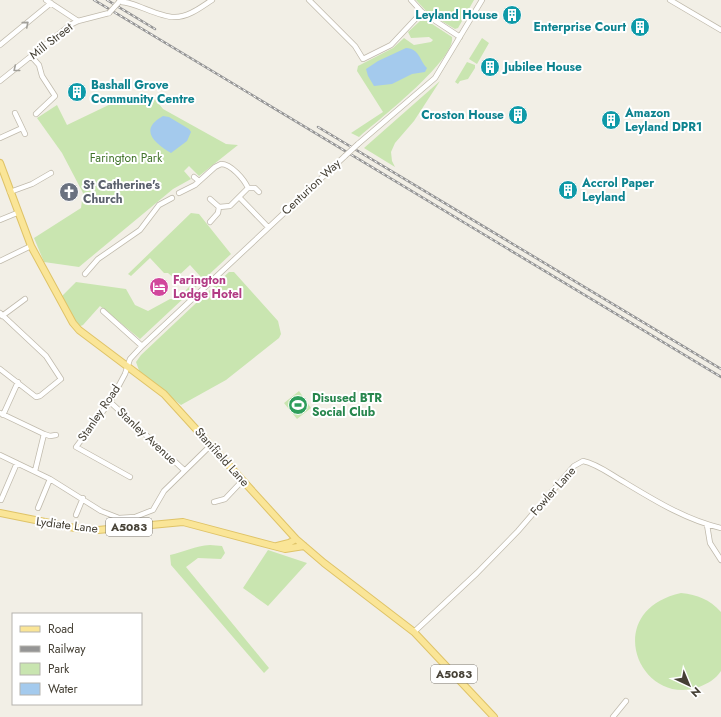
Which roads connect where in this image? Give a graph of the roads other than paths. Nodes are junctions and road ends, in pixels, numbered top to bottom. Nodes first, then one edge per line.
1 (46, 0) edge
2 (212, 0) edge
3 (309, 0) edge
4 (411, 0) edge
5 (482, 0) edge
6 (670, 0) edge
7 (51, 3) junction
8 (422, 12) junction
9 (78, 21) junction
10 (721, 30) edge
11 (460, 37) junction
12 (0, 45) edge
13 (31, 56) junction
14 (0, 81) edge
15 (15, 112) dead end
16 (36, 114) dead end
17 (22, 128) junction
18 (25, 134) dead end
19 (0, 138) edge
20 (0, 162) edge
21 (51, 173) dead end
22 (194, 177) dead end
23 (3, 178) edge
24 (199, 181) junction
25 (248, 188) junction
26 (10, 192) junction
27 (259, 192) dead end
28 (179, 194) dead end
29 (172, 198) dead end
30 (240, 198) junction
31 (210, 199) dead end
32 (219, 207) junction
33 (17, 213) junction
34 (0, 220) edge
35 (139, 222) dead end
36 (210, 222) dead end
37 (144, 226) junction
38 (268, 227) junction
39 (31, 246) junction
40 (0, 261) edge
41 (85, 274) dead end
42 (25, 299) dead end
43 (103, 311) dead end
44 (1, 315) edge
45 (142, 346) junction
46 (127, 366) junction
47 (0, 369) edge
48 (18, 382) junction
49 (110, 402) junction
50 (2, 414) edge
51 (44, 434) junction
52 (56, 435) dead end
53 (211, 445) junction
54 (0, 455) edge
55 (17, 463) junction
56 (184, 470) junction
57 (35, 471) junction
58 (130, 477) dead end
59 (50, 479) junction
60 (243, 480) junction
61 (83, 498) junction
62 (1, 500) dead end
63 (214, 502) dead end
64 (38, 508) dead end
65 (0, 513) edge
66 (76, 515) dead end
67 (707, 525) junction
68 (721, 528) edge
69 (296, 539) junction
70 (276, 546) junction
71 (304, 546) junction
72 (721, 560) edge
73 (414, 632) junction
74 (626, 701) dead end
75 (494, 717) edge
76 (613, 717) edge

1 - 7 street
2 - 9 street, Mill Street, bridge
3 - 8 street
4 - 8 street
5 - 11 street, Centurion Way
6 - 10 street
7 - 9 street
12 -> 7 street
8 - 11 street
9 - 13 street, Mill Street
11 - 38 street, Centurion Way, bridge
13 -> 14 street, Mill Street
13 - 16 street
15 - 17 street
17 - 18 street
17 - 19 street
20 - 23 main road, Stanifield Lane
21 - 26 street
22 - 24 street
23 - 26 main road, Stanifield Lane
24 - 25 street
24 - 28 street
25 - 27 street
25 - 30 street
26 - 33 main road, Stanifield Lane
29 - 37 street
30 - 32 street
30 - 38 street
31 - 32 street
32 - 36 street
33 - 34 street
33 - 39 main road, Stanifield Lane
35 - 37 street
37 - 41 street
38 - 45 street, Centurion Way
39 - 40 street
39 - 46 main road, Stanifield Lane
42 - 44 street
43 - 45 street
44 - 48 street
45 - 46 street, Centurion Way
46 - 49 street, Stanley Road
46 - 53 main road, Stanifield Lane
47 - 48 street
48 - 50 street
49 - 56 street, Stanley Avenue
49 - 58 street, Stanley Road
50 - 51 street
51 - 52 street
51 - 57 street
53 - 56 street
53 - 60 main road, Stanifield Lane
54 - 55 street
55 - 57 street
55 - 62 street
56 - 61 street
57 - 59 street
59 - 61 street
59 - 64 street
60 - 63 street
60 - 69 main road, Stanifield Lane
61 - 66 street
65 - 70 main road, Lydiate Lane / A5083
67 - 68 street, Fowler Lane
67 - 72 street
67 - 73 street, Fowler Lane
69 - 70 main road
69 - 71 main road, Stanifield Lane / A5083
70 - 71 main road, Lydiate Lane / A5083
71 - 73 main road, Stanifield Lane / A5083
73 - 75 main road, Stanifield Lane / A5083
74 - 76 street

